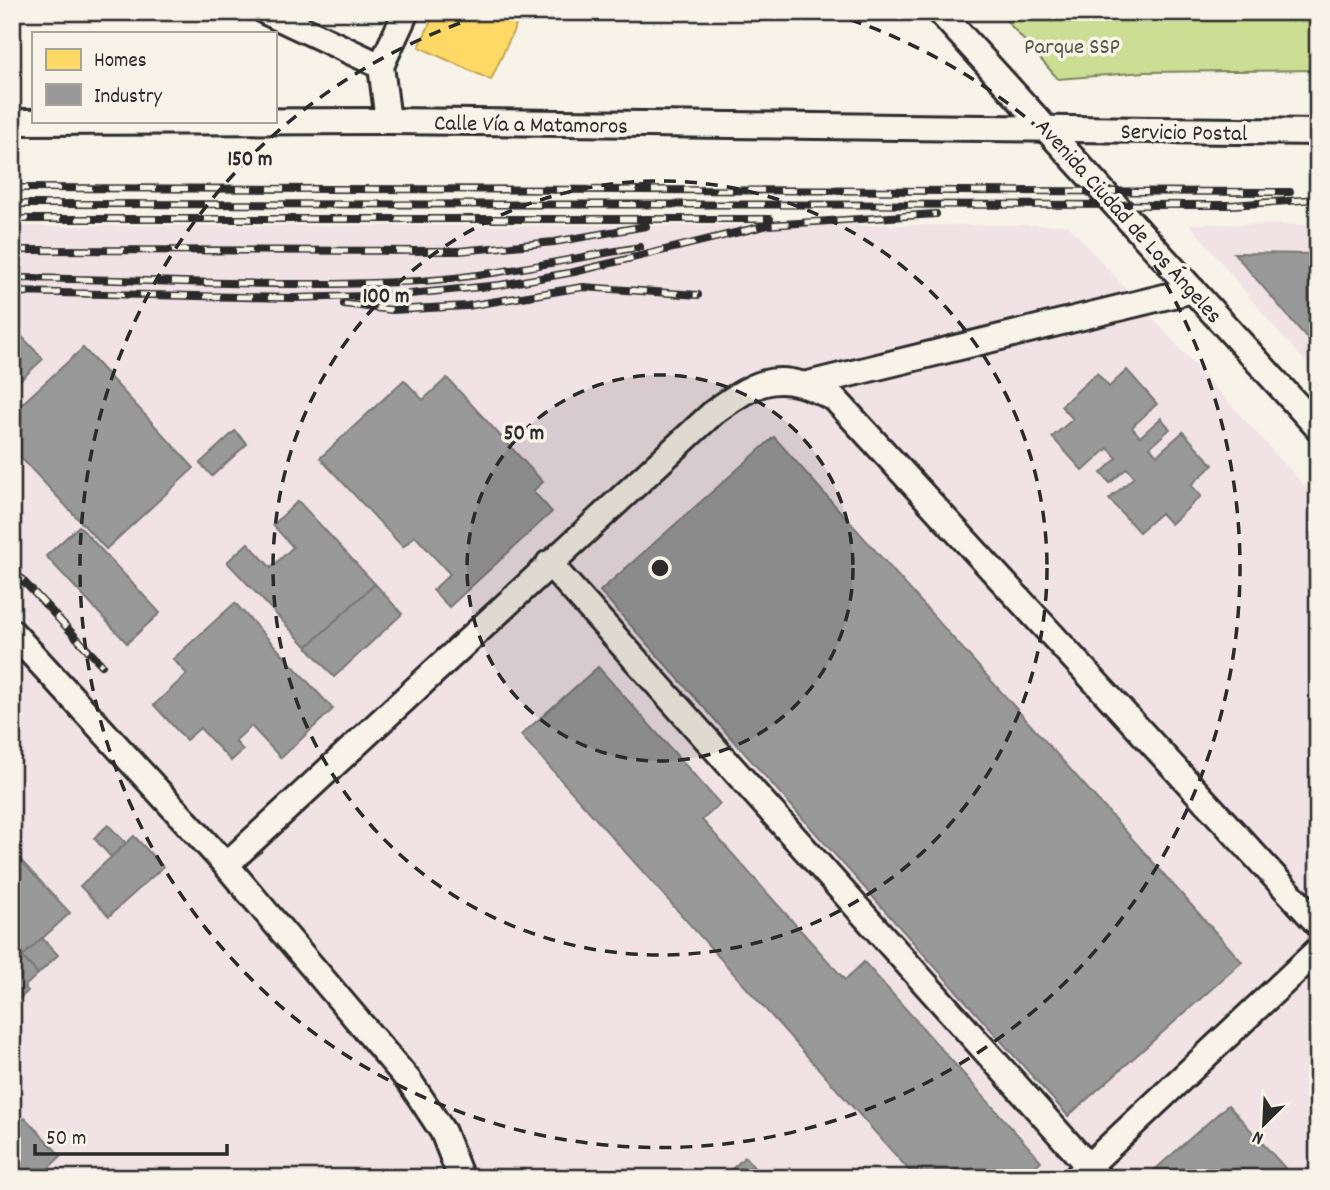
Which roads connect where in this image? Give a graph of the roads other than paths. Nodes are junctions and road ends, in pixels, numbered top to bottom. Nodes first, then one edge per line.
1 (265, 12) edge
2 (406, 12) edge
3 (940, 12) edge
4 (381, 66) junction
5 (276, 121) edge
6 (388, 121) junction
7 (12, 122) edge
8 (32, 122) edge
9 (1049, 130) junction
10 (1318, 132) edge
11 (1193, 290) junction
12 (808, 384) junction
13 (1318, 428) edge
14 (549, 563) junction
15 (12, 632) edge
16 (226, 865) junction
17 (1318, 924) edge
18 (1318, 950) edge
19 (1088, 1174) edge
20 (461, 1178) edge

1 - 4 street
2 - 4 street
3 - 9 street, Avenida Ciudad de Los Ángeles
4 - 6 street
5 - 6 street, Calle Vía a Matamoros
6 - 9 street, Calle Vía a Matamoros
7 - 8 street, Calle Vía a Matamoros
9 - 10 street, Servicio Postal
9 - 11 street, Avenida Ciudad de Los Ángeles
11 - 12 street
11 - 13 street, Avenida Ciudad de Los Ángeles
12 - 14 street
12 - 17 street
14 - 16 street
14 - 19 street
15 - 16 street
16 - 20 street
18 - 19 street

